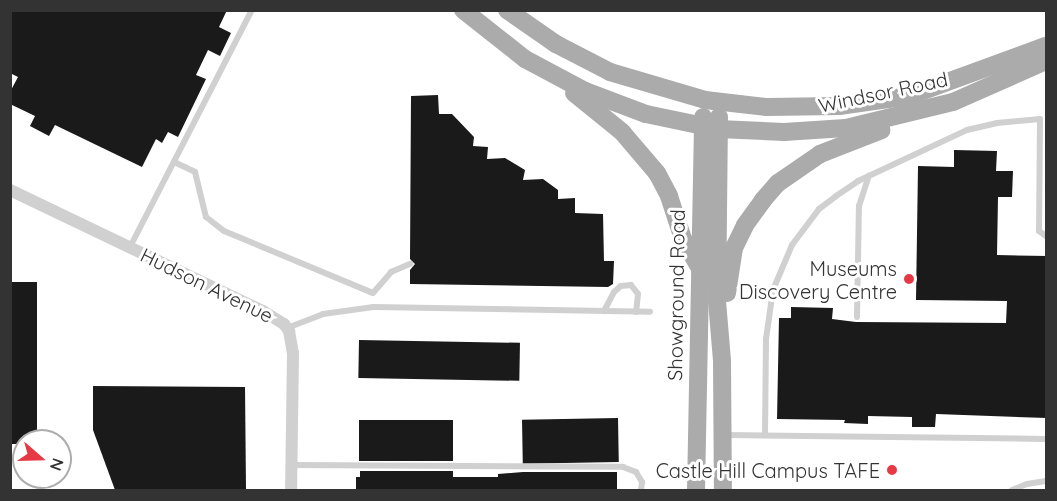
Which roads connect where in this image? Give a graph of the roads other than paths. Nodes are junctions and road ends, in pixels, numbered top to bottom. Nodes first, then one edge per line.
1 (252, 10) edge
2 (463, 10) edge
3 (507, 10) edge
4 (1047, 46) edge
5 (1047, 61) edge
6 (553, 76) junction
7 (713, 102) junction
8 (953, 102) junction
9 (1043, 118) edge
10 (710, 128) junction
11 (174, 162) junction
12 (870, 176) junction
13 (10, 190) edge
14 (1047, 236) edge
15 (130, 247) junction
16 (410, 264) dead end
17 (698, 265) junction
18 (604, 311) junction
19 (636, 312) junction
20 (650, 312) dead end
21 (857, 317) dead end
22 (286, 328) junction
23 (722, 361) junction
24 (723, 435) junction
25 (765, 435) junction
26 (1047, 439) edge
27 (291, 465) junction
28 (1047, 481) edge
29 (291, 490) edge
30 (641, 490) edge
31 (696, 490) edge
32 (723, 490) edge
33 (1012, 490) edge

1 - 11 lane
2 - 6 main road, Windsor Road
3 - 7 main road, Windsor Road
4 - 7 main road, Windsor Road
5 - 8 main road, Windsor Road
6 - 10 main road, Windsor Road
6 - 17 main road
7 - 10 main road, Showground Road
8 - 10 main road, Windsor Road
8 - 23 main road
9 - 12 lane
9 - 14 lane
10 - 17 main road, Showground Road
10 - 23 main road, Showground Road
11 - 15 lane
11 - 16 lane
12 - 21 lane
12 - 25 lane
13 - 15 street, Hudson Avenue
15 - 22 street, Hudson Avenue
17 - 31 main road, Showground Road
18 - 19 lane
18 - 19 lane
18 - 22 lane
19 - 20 lane
22 - 27 street, Hudson Avenue
23 - 24 main road, Showground Road
24 - 25 lane
24 - 32 main road, Showground Road
25 - 26 lane
27 - 29 street, Hudson Avenue
27 - 30 lane
28 - 33 lane

